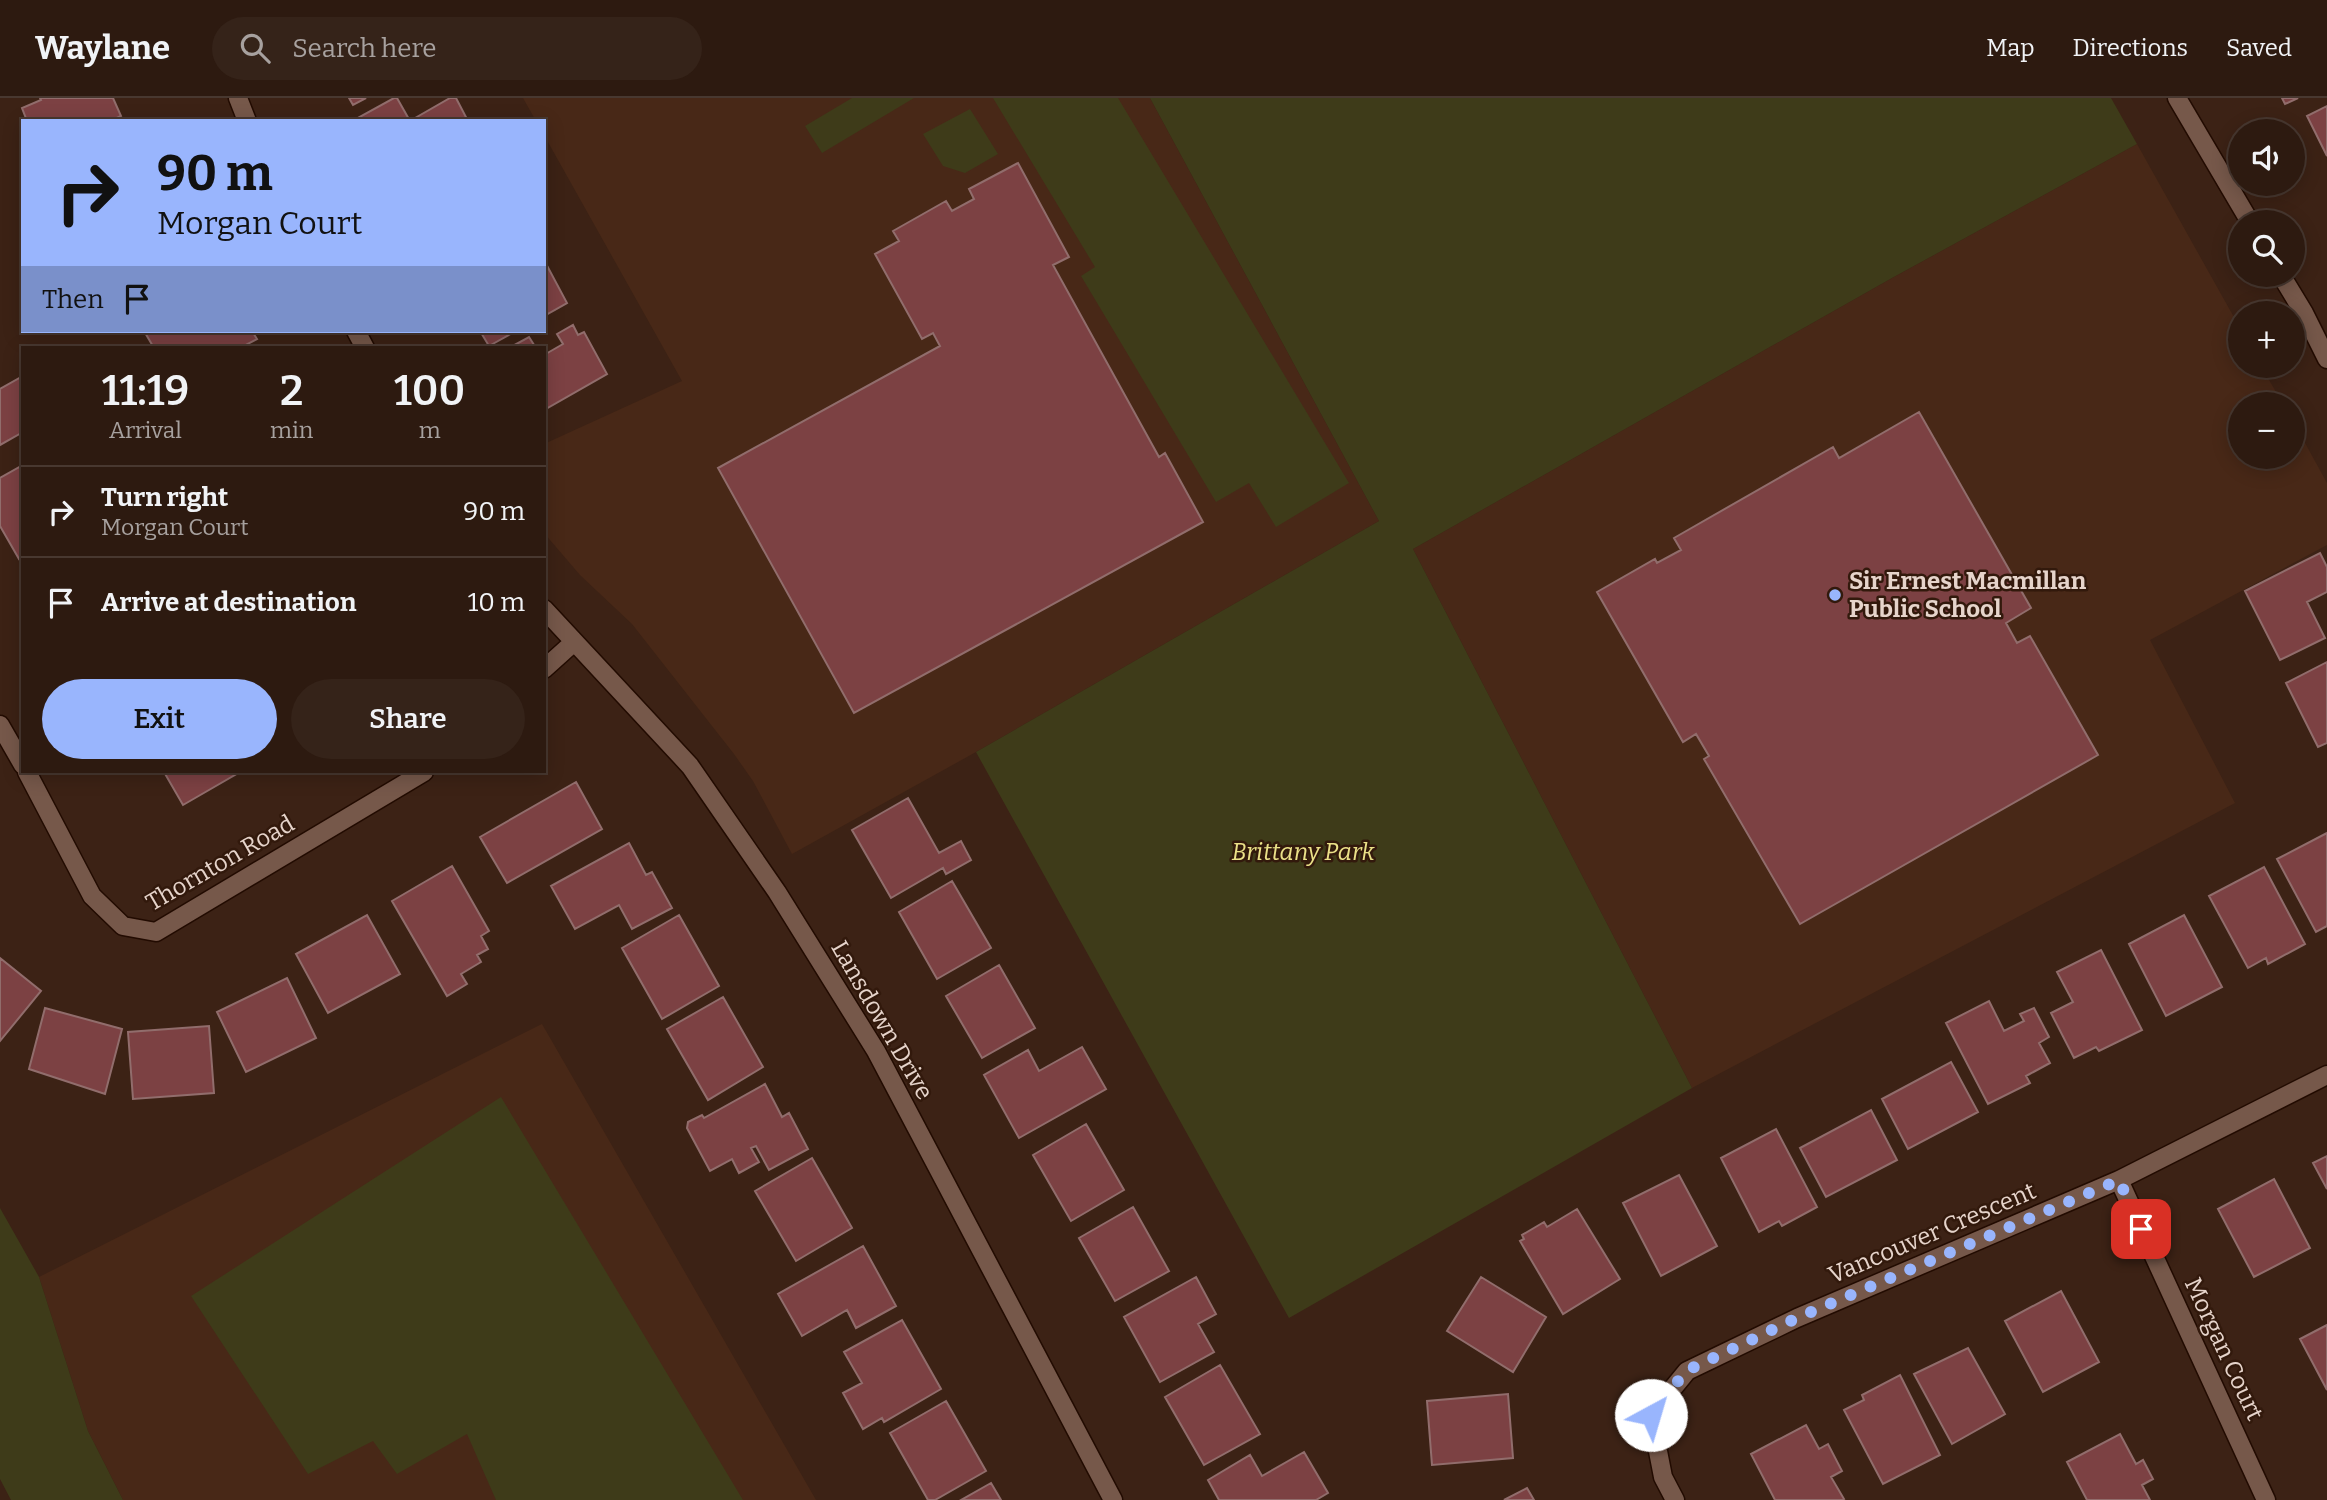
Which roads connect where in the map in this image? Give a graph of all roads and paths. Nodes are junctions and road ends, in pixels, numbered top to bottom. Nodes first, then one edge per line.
1 (238, 98) edge
2 (2177, 98) edge
3 (246, 119) edge
4 (2243, 210) edge
5 (2288, 287) edge
6 (2327, 359) edge
7 (546, 611) edge
8 (574, 642) junction
9 (546, 667) edge
10 (0, 725) edge
11 (21, 762) edge
12 (28, 773) edge
13 (422, 773) edge
14 (2327, 1075) edge
15 (2119, 1180) junction
16 (1113, 1500) edge
17 (1675, 1500) edge
18 (2266, 1500) edge

1 - 3 street
2 - 4 street
5 - 6 street
7 - 8 street, Lansdown Drive
8 - 9 street
8 - 16 street, Lansdown Drive
10 - 11 street
12 - 13 street, Thornton Road
14 - 15 street, Vancouver Crescent
15 - 17 street, Vancouver Crescent
15 - 18 street, Morgan Court

